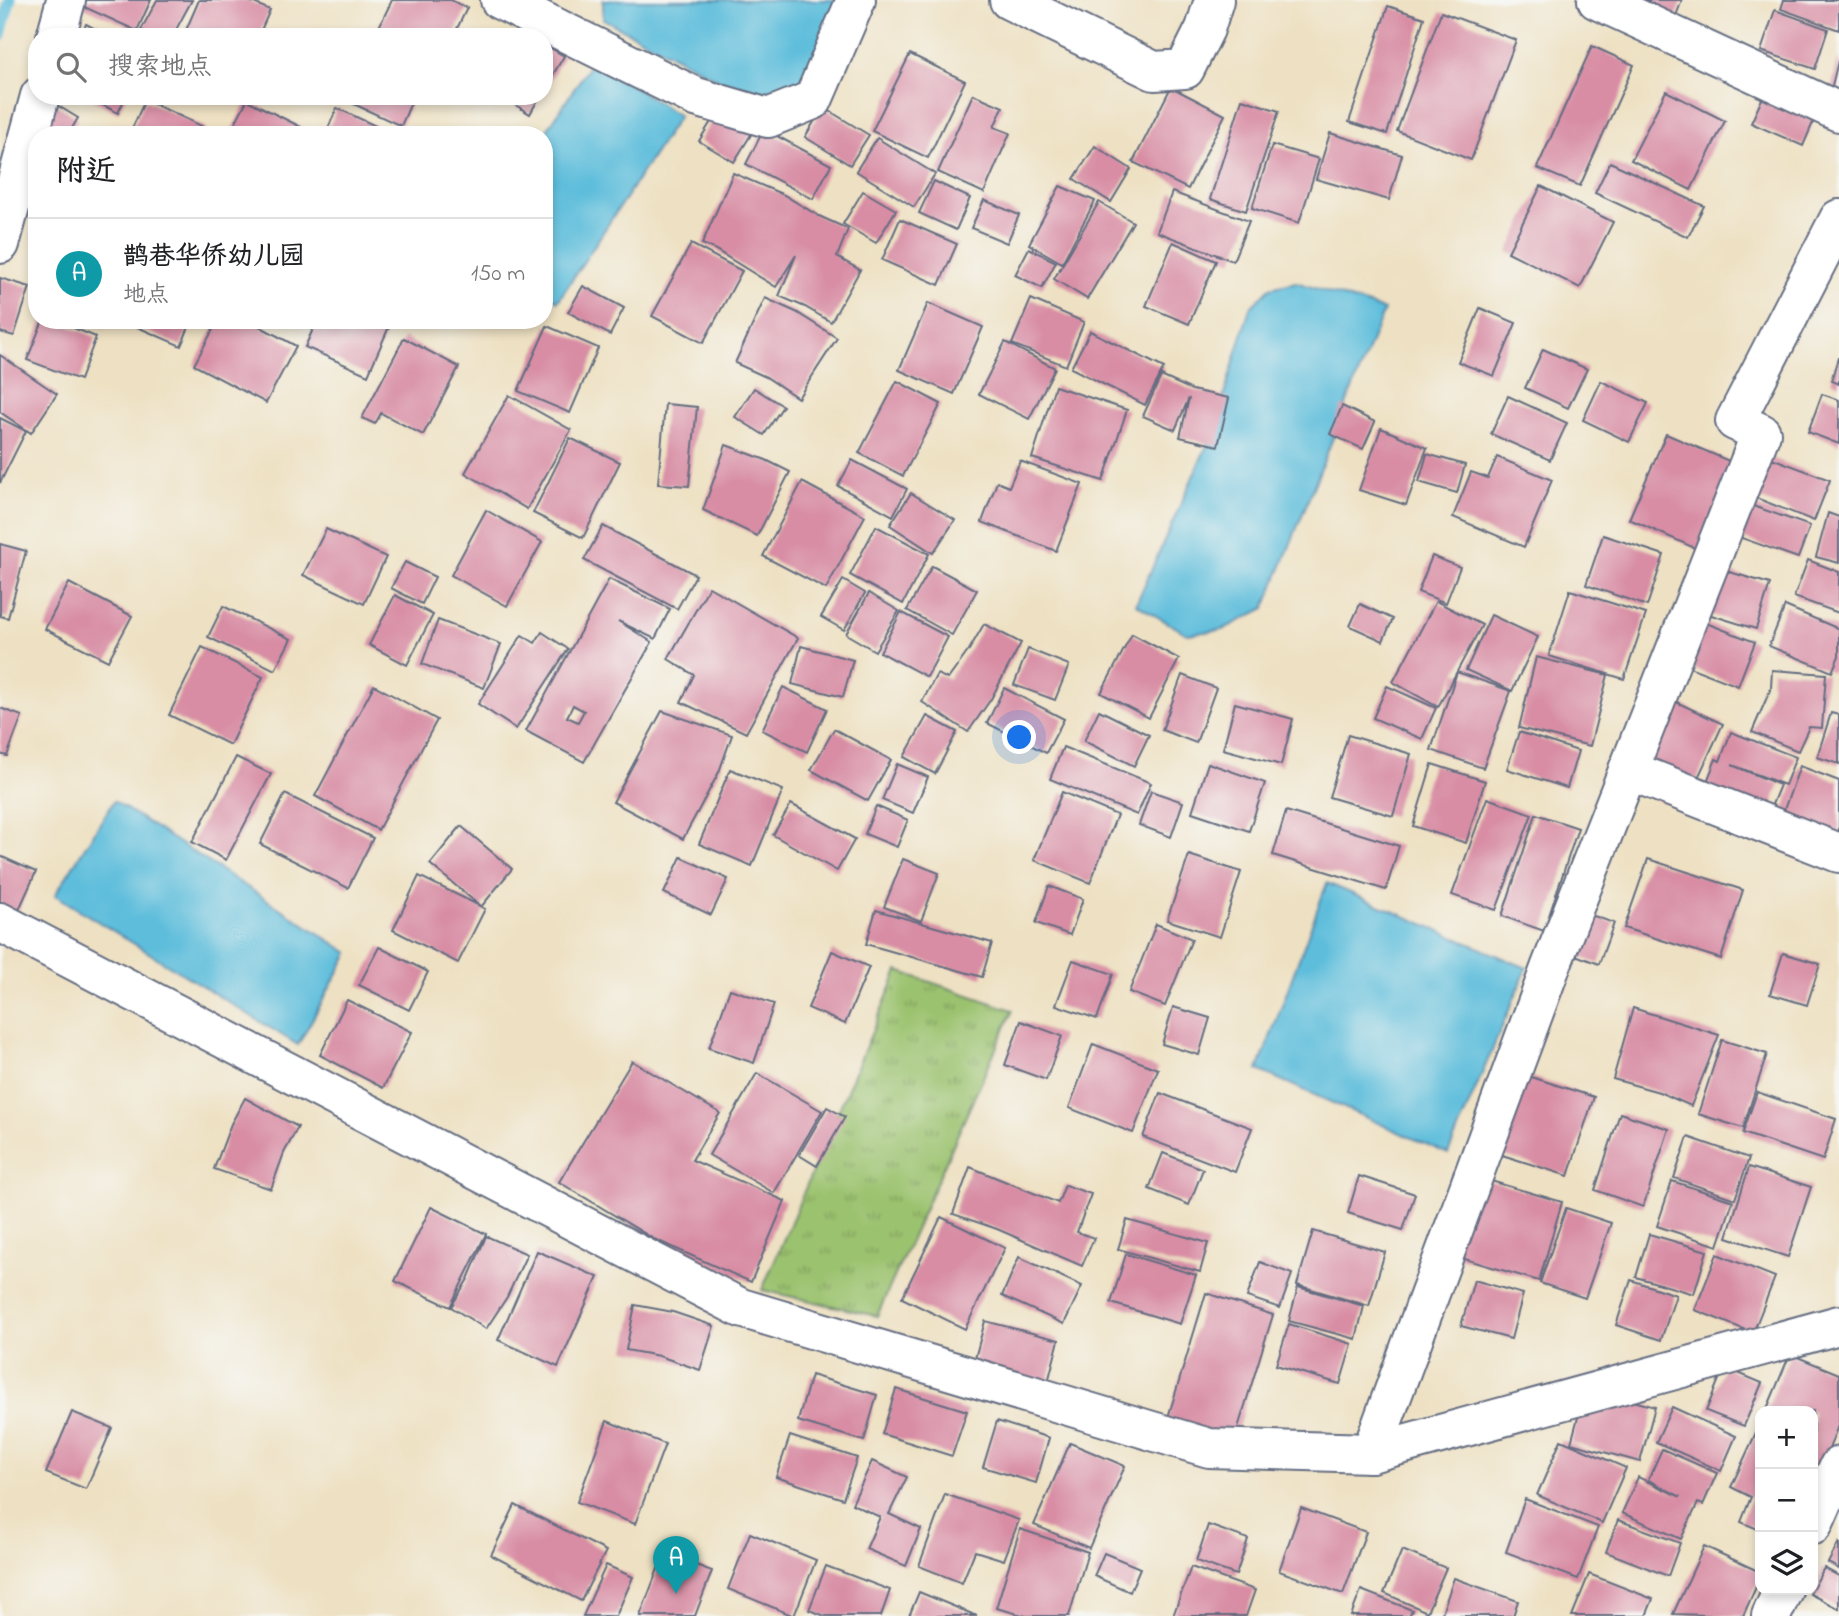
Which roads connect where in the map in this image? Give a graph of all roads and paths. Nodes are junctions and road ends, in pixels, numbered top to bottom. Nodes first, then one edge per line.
1 (66, 0) edge
2 (500, 0) edge
3 (856, 0) edge
4 (1009, 0) edge
5 (1214, 0) edge
6 (1597, 0) edge
7 (58, 28) edge
8 (38, 105) edge
9 (1839, 112) edge
10 (32, 126) edge
11 (28, 140) edge
12 (1839, 219) edge
13 (0, 244) edge
14 (1628, 771) junction
15 (1839, 853) edge
16 (0, 922) edge
17 (1839, 1325) edge
18 (1371, 1453) junction
19 (1839, 1466) edge
20 (1818, 1514) edge
21 (1781, 1595) edge
22 (1772, 1616) edge

1 - 7 street
2 - 3 street
4 - 5 street
6 - 9 street
8 - 10 street
11 - 13 street
12 - 14 street
14 - 15 street
14 - 18 street
16 - 18 street
17 - 18 street
19 - 20 street
21 - 22 street

